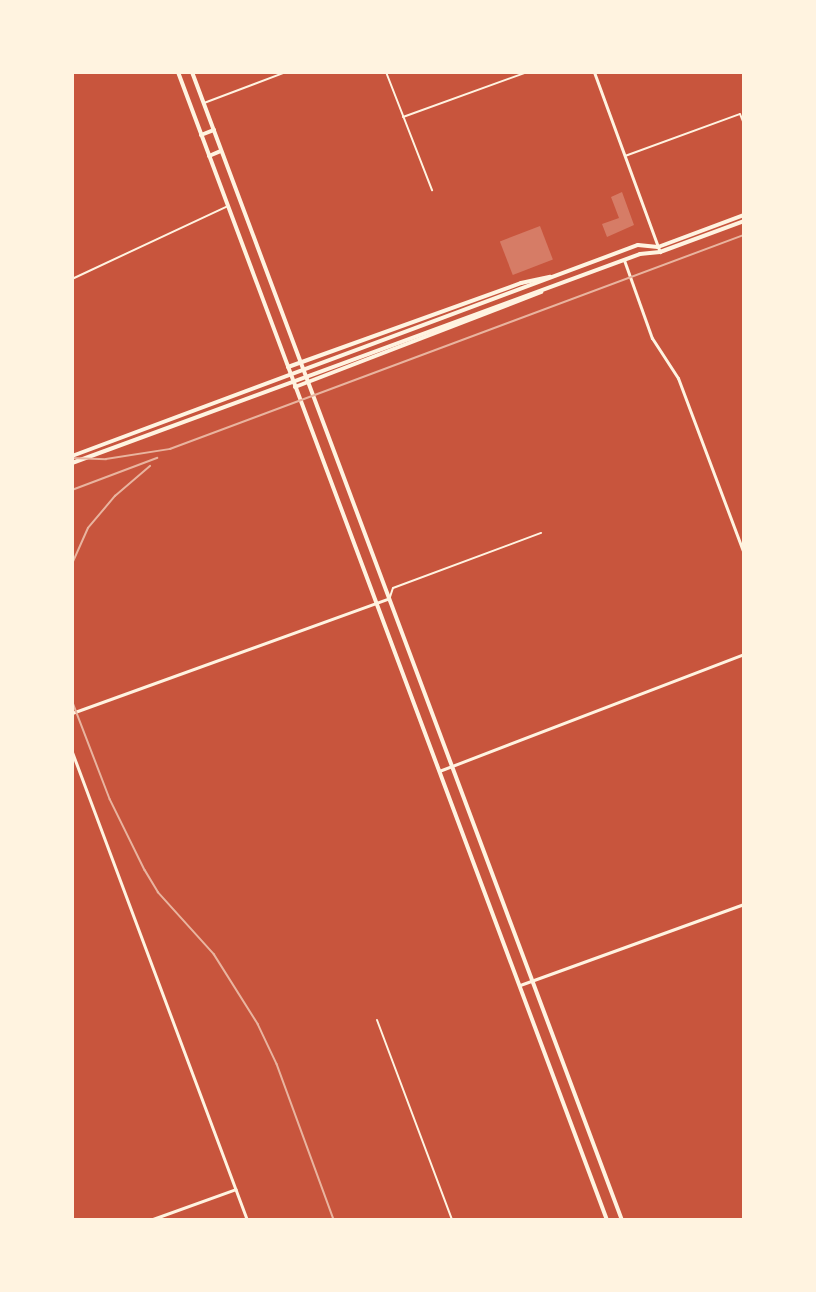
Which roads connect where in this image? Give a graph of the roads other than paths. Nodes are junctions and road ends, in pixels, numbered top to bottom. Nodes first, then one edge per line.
1 (178, 72) edge
2 (192, 72) edge
3 (286, 72) edge
4 (386, 72) edge
5 (527, 72) edge
6 (594, 72) edge
7 (204, 103) junction
8 (404, 117) junction
9 (744, 124) edge
10 (214, 130) junction
11 (201, 135) junction
12 (222, 151) junction
13 (209, 156) junction
14 (625, 156) junction
15 (432, 190) dead end
16 (228, 206) junction
17 (744, 215) edge
18 (744, 221) edge
19 (659, 250) junction
20 (624, 260) junction
21 (563, 274) junction
22 (72, 279) edge
23 (554, 285) junction
24 (301, 363) junction
25 (288, 368) junction
26 (308, 382) junction
27 (296, 387) junction
28 (72, 456) edge
29 (72, 463) edge
30 (541, 533) dead end
31 (744, 554) edge
32 (390, 597) junction
33 (377, 602) junction
34 (744, 654) edge
35 (72, 713) edge
36 (72, 752) edge
37 (452, 765) junction
38 (439, 771) junction
39 (744, 904) edge
40 (533, 980) junction
41 (520, 985) junction
42 (377, 1020) dead end
43 (236, 1189) junction
44 (150, 1220) edge
45 (247, 1220) edge
46 (452, 1220) edge
47 (607, 1220) edge
48 (622, 1220) edge

1 - 11 main road
2 - 7 main road
3 - 7 street
4 - 8 street
5 - 8 street
6 - 14 street
7 - 10 main road
8 - 15 street
9 - 14 street
10 - 11 main road
10 - 12 main road
11 - 13 main road
12 - 13 main road
12 - 24 main road
13 - 16 main road
14 - 19 street
16 - 22 street
16 - 25 main road
17 - 19 main road
18 - 19 main road
19 - 20 main road
19 - 21 main road
20 - 23 main road
20 - 31 street
21 - 24 main road
21 - 28 main road
23 - 26 main road
23 - 29 main road
24 - 25 main road
24 - 26 main road
25 - 27 main road
26 - 27 main road
26 - 32 main road
27 - 33 main road
30 - 32 street
32 - 33 street
32 - 37 main road
33 - 35 street
33 - 38 main road
34 - 37 street
36 - 43 street
37 - 38 street
37 - 40 main road
38 - 41 main road
39 - 40 street
40 - 41 street
40 - 48 main road
41 - 47 main road
42 - 46 street
43 - 44 street
43 - 45 street

